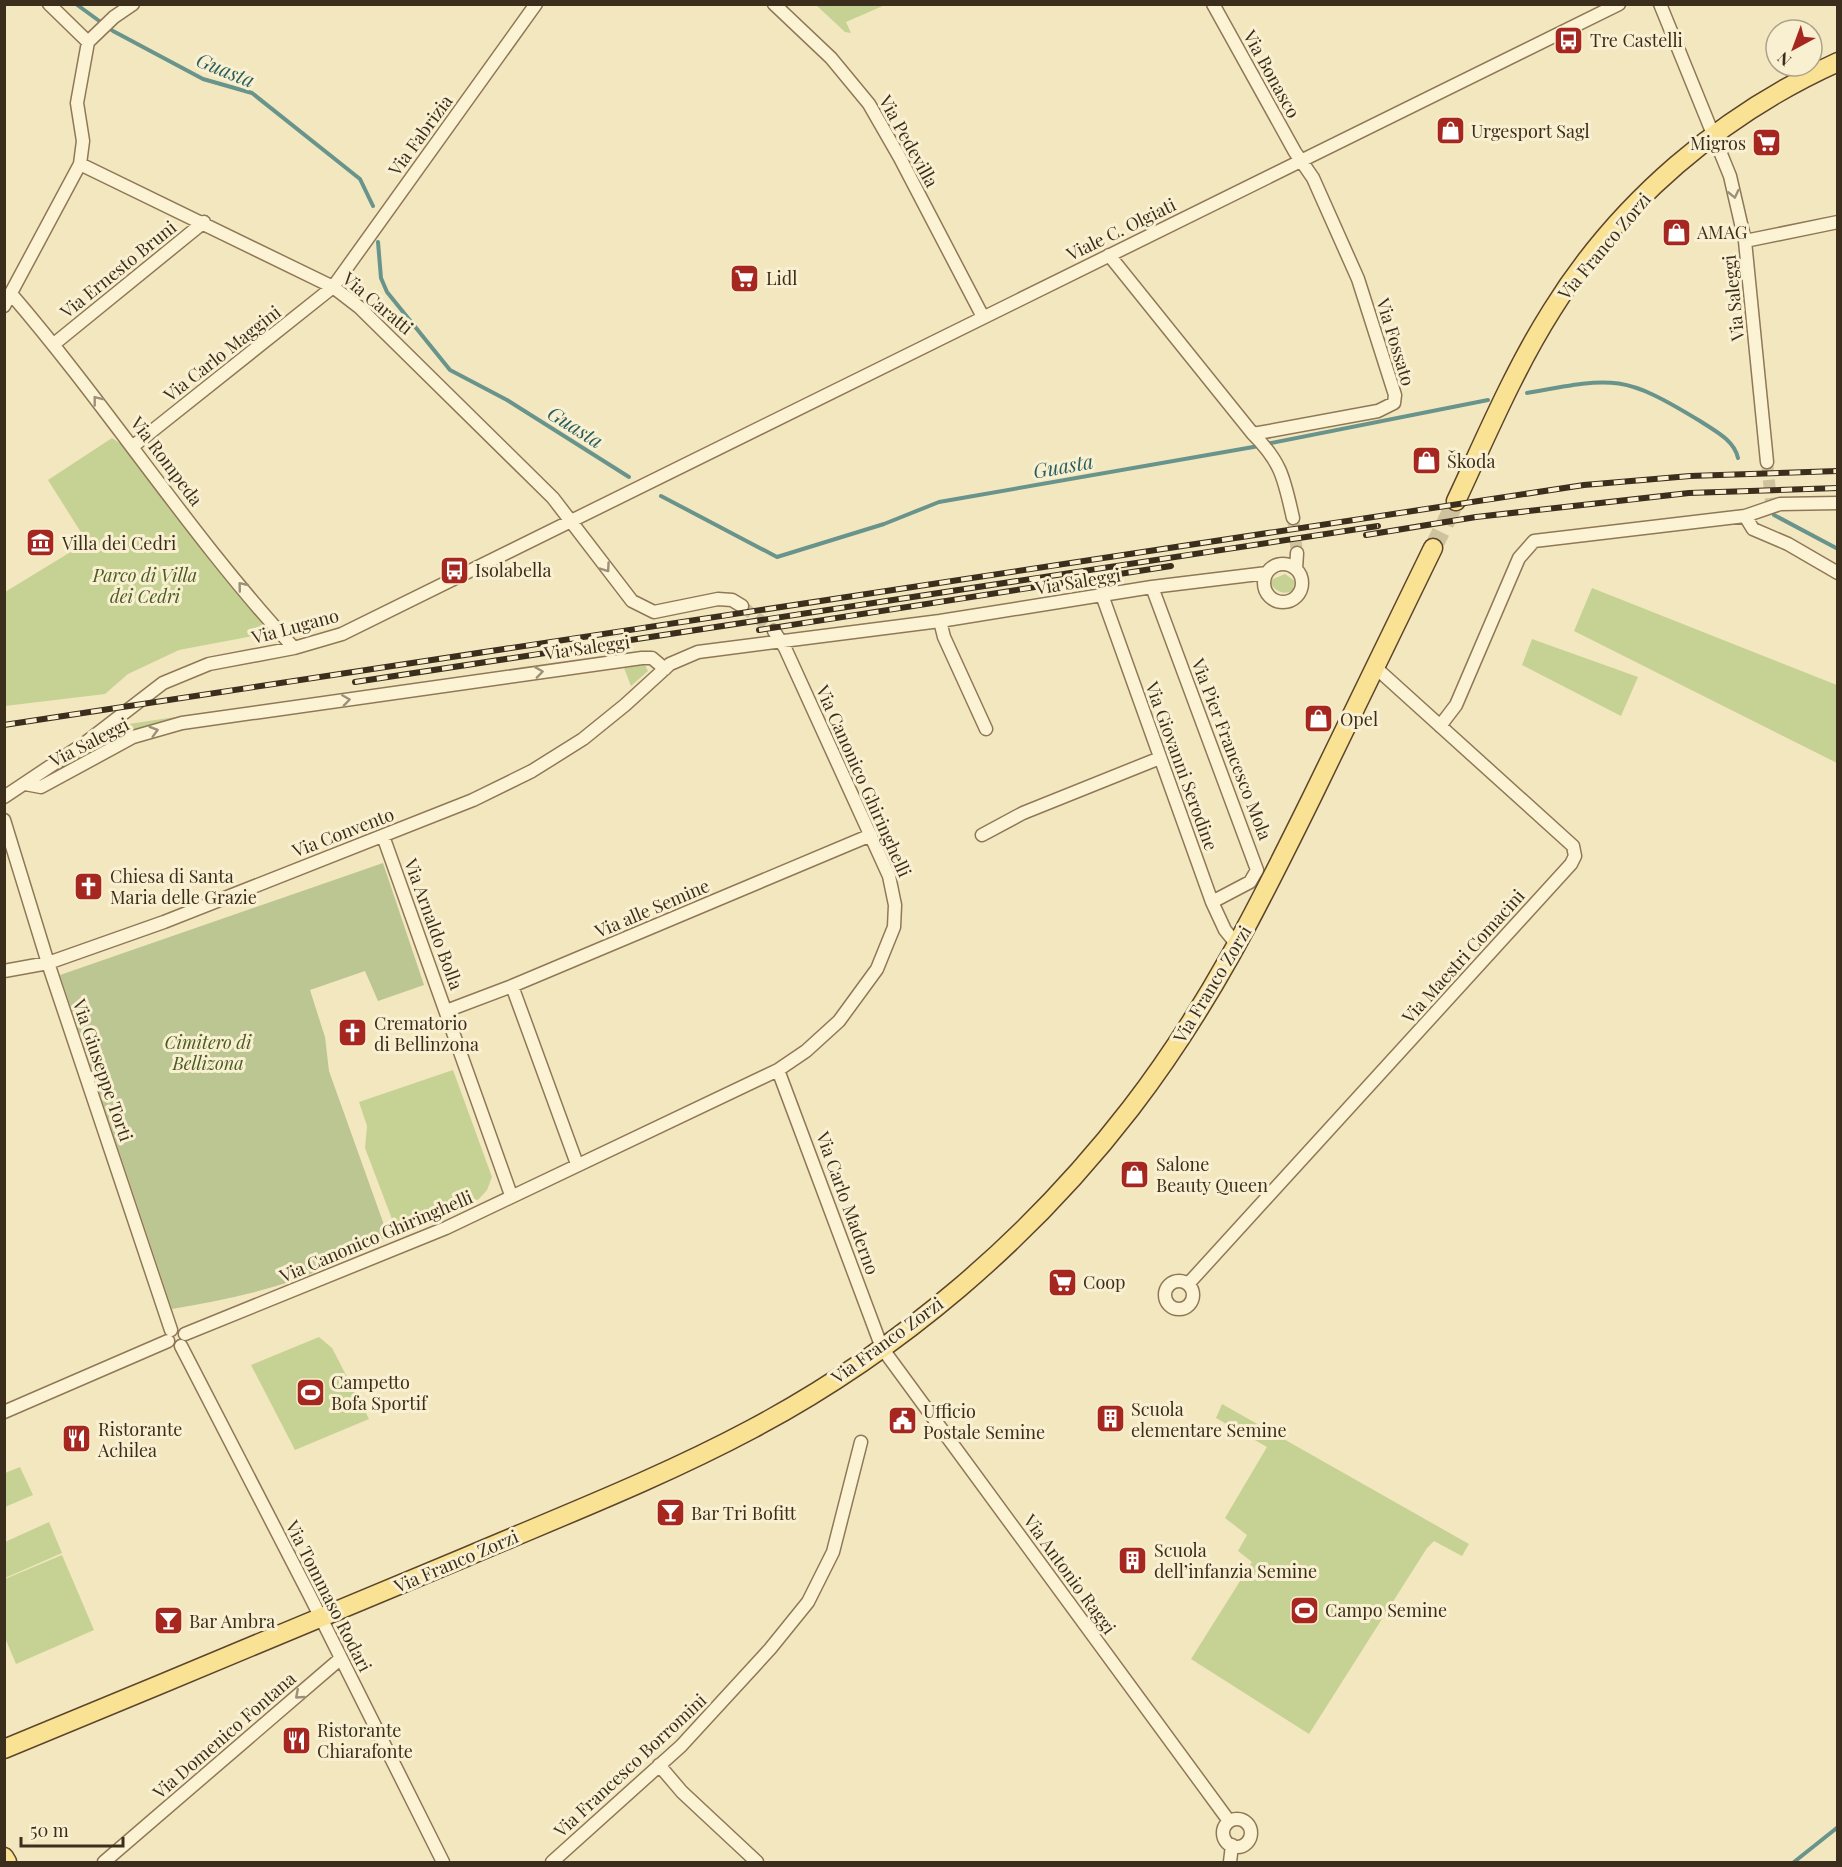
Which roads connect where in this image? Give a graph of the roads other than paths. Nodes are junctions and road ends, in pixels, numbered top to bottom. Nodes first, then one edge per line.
1 (49, 4) edge
2 (133, 4) edge
3 (536, 4) edge
4 (774, 4) edge
5 (1213, 4) edge
6 (1619, 4) edge
7 (1660, 4) edge
8 (88, 42) junction
9 (1838, 62) edge
10 (1714, 134) junction
11 (1302, 160) junction
12 (80, 164) junction
13 (204, 222) junction
14 (1838, 222) edge
15 (1745, 241) junction
16 (1109, 255) junction
17 (333, 287) junction
18 (8, 300) edge
19 (983, 317) junction
20 (54, 344) junction
21 (1256, 437) junction
22 (132, 447) junction
23 (1767, 462) tunnel mouth
24 (638, 487) joint
25 (1456, 501) tunnel mouth
26 (1838, 504) edge
27 (1745, 516) junction
28 (1293, 518) tunnel mouth
29 (572, 521) junction
30 (1433, 548) tunnel mouth
31 (1297, 553) tunnel mouth
32 (1296, 569) junction
33 (1267, 573) junction
34 (1838, 573) edge
35 (1152, 587) junction
36 (1102, 595) junction
37 (742, 606) tunnel mouth
38 (940, 621) junction
39 (778, 636) junction
40 (294, 648) junction
41 (1375, 668) junction
42 (665, 669) junction
43 (1440, 726) junction
44 (986, 729) dead end
45 (1160, 758) junction
46 (25, 784) junction
47 (4, 797) edge
48 (4, 820) edge
49 (871, 835) junction
50 (982, 835) dead end
51 (383, 836) junction
52 (1212, 902) junction
53 (1238, 946) junction
54 (48, 963) junction
55 (4, 971) edge
56 (512, 986) junction
57 (446, 1011) junction
58 (778, 1070) junction
59 (577, 1164) junction
60 (511, 1195) junction
61 (1189, 1283) dead end
62 (185, 1334) junction
63 (169, 1336) junction
64 (181, 1347) junction
65 (882, 1348) junction
66 (4, 1412) edge
67 (861, 1442) dead end
68 (320, 1617) junction
69 (340, 1659) junction
70 (4, 1749) edge
71 (659, 1765) junction
72 (1229, 1821) junction
73 (1232, 1845) junction
74 (4, 1857) edge
75 (8, 1863) edge
76 (104, 1863) edge
77 (443, 1863) edge
78 (552, 1863) edge
79 (757, 1863) edge
80 (1230, 1863) edge

1 - 8 street
2 - 8 street
3 - 17 street, Via Fabrizia
4 - 19 street, Via Pedevilla
5 - 11 street, Via Bonasco
6 - 11 street, Viale C. Olgiati
7 - 10 street
8 - 12 street
9 - 10 main road, Via Franco Zorzi
10 -> 15 street, Via Saleggi
10 - 25 main road, Via Franco Zorzi
11 - 16 street, Viale C. Olgiati
11 - 21 street, Via Fossato
12 - 13 street, Via Caratti
12 - 18 street
13 - 17 street, Via Caratti
13 - 20 street, Via Ernesto Bruni
14 - 15 street
15 - 23 street, Via Saleggi
16 - 19 street, Viale C. Olgiati
16 - 21 street
17 - 22 street, Via Carlo Maggini
17 - 29 street, Via Caratti
18 - 20 street, Via Rompeda
19 - 24 street, Viale C. Olgiati
22 -> 20 street, Via Rompeda
21 - 28 street
40 -> 22 street, Via Rompeda
24 - 29 street, Via Lugano
26 - 27 street
27 - 34 street
27 - 43 street
29 -> 37 street, Via Caratti
29 - 40 street, Via Lugano
30 - 41 main road, Via Franco Zorzi
31 - 32 street
32 - 33 street, Via Saleggi
32 - 33 street
33 - 35 street, Via Saleggi
35 - 36 street, Via Saleggi
35 - 52 street, Via Pier Francesco Mola
36 - 38 street, Via Saleggi
36 - 45 street, Via Giovanni Serodine
38 - 39 street, Via Saleggi
38 - 44 street
39 - 42 street, Via Saleggi
39 - 49 street, Via Canonico Ghiringhelli
40 - 46 street, Via Lugano
41 - 43 street, Via Maestri Comacini
41 - 53 main road, Via Franco Zorzi
46 -> 42 street, Via Saleggi
42 - 51 street, Via Convento
43 - 61 street, Via Maestri Comacini
45 - 50 street
45 - 52 street, Via Giovanni Serodine
46 - 47 street, Via Lugano
48 - 54 street, Via Giuseppe Torti
49 - 56 street, Via alle Semine
49 - 58 street, Via Canonico Ghiringhelli
51 - 54 street, Via Convento
51 - 57 street, Via Arnaldo Bolla
52 - 53 street, Via Giovanni Serodine
53 - 65 main road, Via Franco Zorzi
54 - 55 street, Via Convento
54 - 63 street, Via Giuseppe Torti
56 - 57 street, Via alle Semine
56 - 59 street
57 - 60 street, Via Arnaldo Bolla
58 - 59 street, Via Canonico Ghiringhelli
58 - 65 street, Via Carlo Maderno
59 - 60 street, Via Canonico Ghiringhelli
60 - 62 street, Via Canonico Ghiringhelli
62 - 63 street
62 - 64 street
63 - 64 street
63 - 66 street
64 - 68 street, Via Tommaso Rodari
65 - 68 main road, Via Franco Zorzi
65 - 72 street, Via Antonio Raggi
67 - 71 street, Via Francesco Borromini
68 - 69 street, Via Tommaso Rodari
68 - 70 main road, Via Franco Zorzi
69 -> 76 street, Via Domenico Fontana
69 - 77 street, Via Tommaso Rodari
71 - 78 street, Via Francesco Borromini
71 - 79 street
72 - 73 street
72 - 73 street
73 - 80 street
74 - 75 main road

